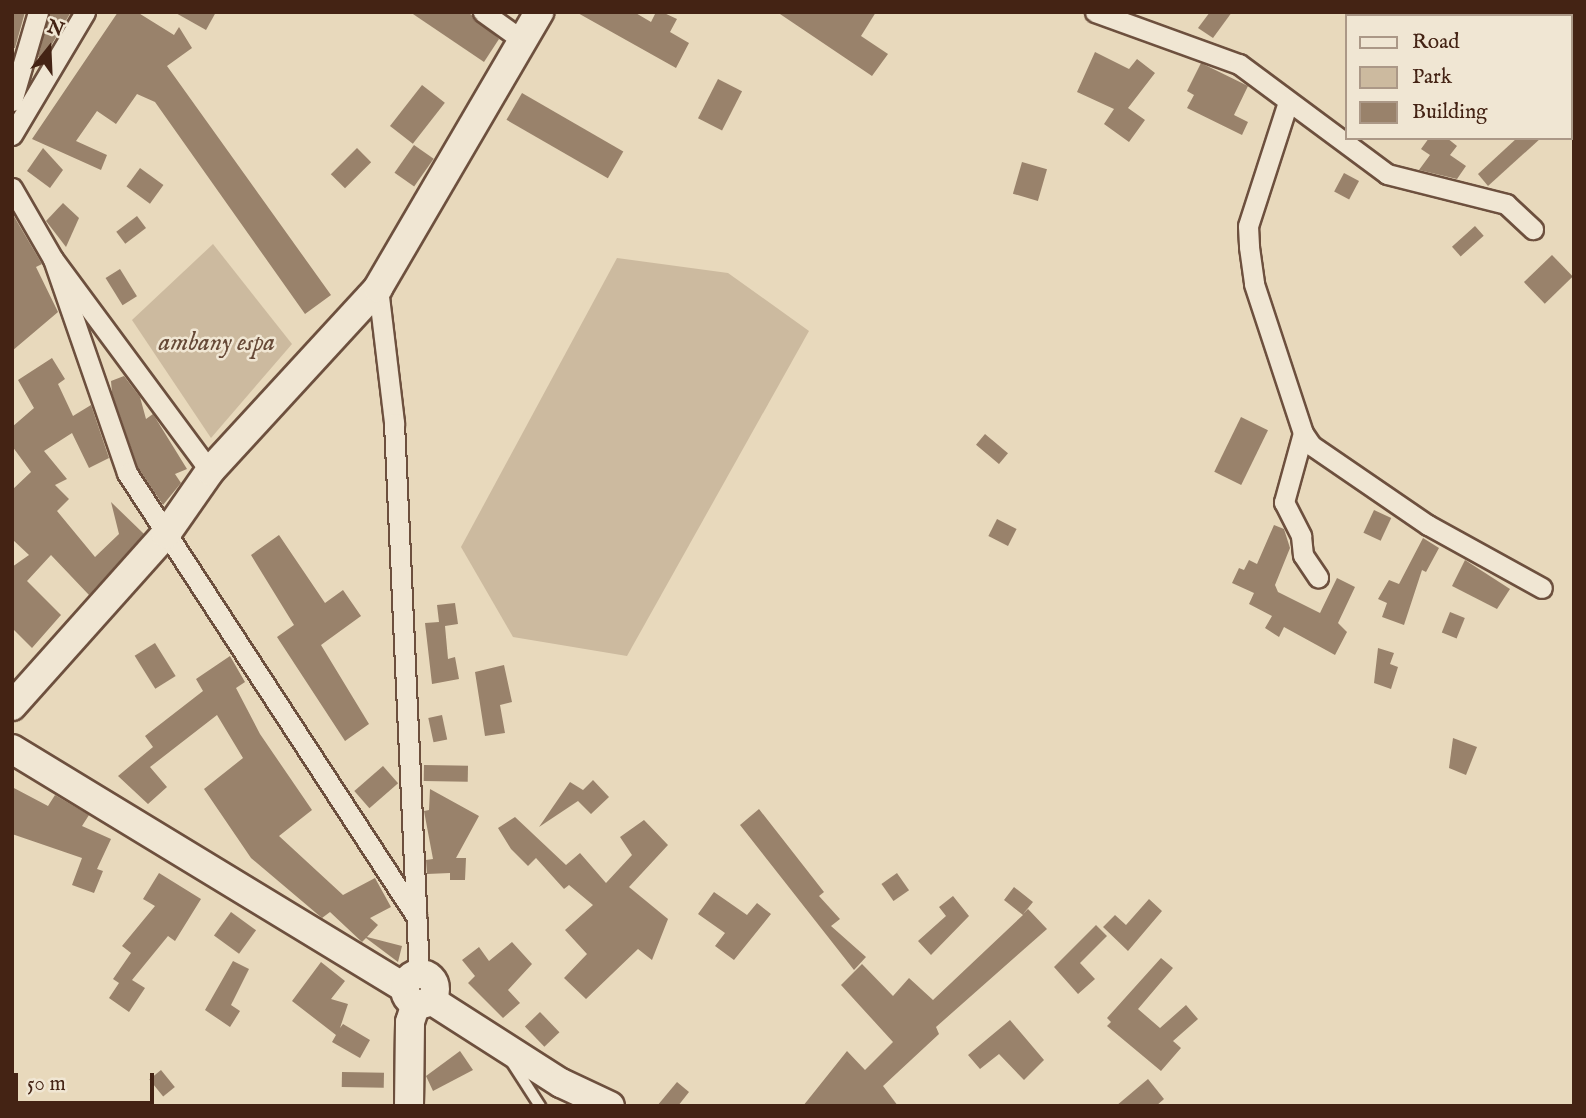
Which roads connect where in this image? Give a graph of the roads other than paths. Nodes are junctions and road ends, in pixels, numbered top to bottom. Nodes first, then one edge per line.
1 (38, 12) edge
2 (85, 12) edge
3 (484, 12) edge
4 (539, 12) edge
5 (1094, 12) edge
6 (522, 40) junction
7 (12, 101) edge
8 (1288, 103) junction
9 (12, 135) edge
10 (15, 198) edge
11 (1533, 229) dead end
12 (52, 259) junction
13 (378, 288) junction
14 (1303, 433) junction
15 (210, 471) junction
16 (166, 534) junction
17 (1318, 577) dead end
18 (1542, 588) dead end
19 (23, 689) edge
20 (12, 706) edge
21 (12, 749) edge
22 (416, 916) junction
23 (418, 991) junction
24 (501, 1046) junction
25 (409, 1106) edge
26 (540, 1106) edge
27 (610, 1106) edge

1 - 7 street
2 - 9 street
3 - 6 street
4 - 6 street
5 - 8 street
6 - 13 street
8 - 11 street
8 - 14 street
10 - 12 street
12 - 15 street
12 - 16 street
13 - 15 street
13 - 22 street
14 - 17 street
14 - 18 street
15 - 16 street
16 - 19 street
16 - 22 street
19 - 20 street
21 - 23 street
22 - 23 street
23 - 24 street
23 - 25 street
24 - 26 lane
24 - 27 street

